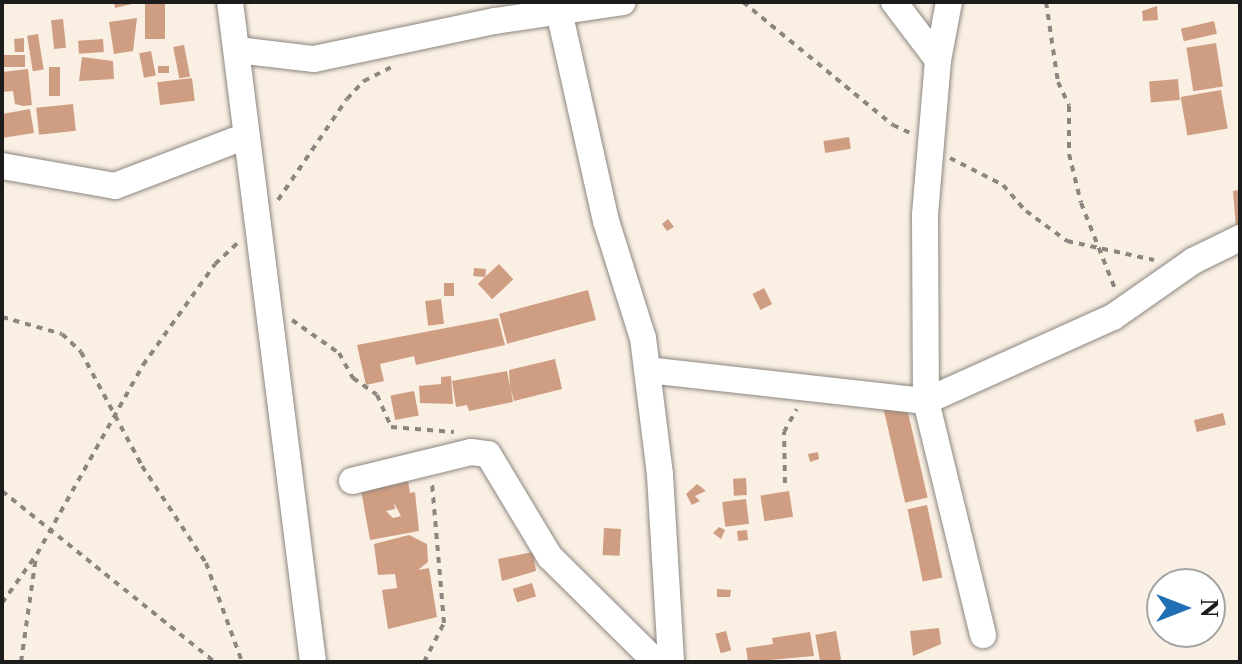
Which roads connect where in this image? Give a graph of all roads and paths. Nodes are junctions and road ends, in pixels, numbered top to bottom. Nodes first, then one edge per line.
1 (230, 2) edge
2 (517, 2) edge
3 (623, 2) edge
4 (743, 2) edge
5 (894, 2) edge
6 (949, 2) edge
7 (1046, 2) edge
8 (560, 7) edge
9 (495, 21) junction
10 (237, 50) junction
11 (938, 60) junction
12 (394, 66) dead end
13 (246, 136) junction
14 (932, 142) junction
15 (2, 166) edge
16 (259, 223) junction
17 (1240, 238) edge
18 (1095, 249) junction
19 (1193, 261) junction
20 (269, 298) junction
21 (1128, 307) junction
22 (2, 317) edge
23 (648, 370) junction
24 (808, 389) junction
25 (926, 401) junction
26 (115, 410) junction
27 (480, 452) junction
28 (425, 461) junction
29 (352, 481) dead end
30 (785, 483) dead end
31 (2, 491) edge
32 (52, 528) junction
33 (37, 554) junction
34 (2, 603) edge
35 (983, 635) dead end
36 (21, 662) edge
37 (215, 662) edge
38 (242, 662) edge
39 (313, 662) edge
40 (424, 662) edge
41 (656, 662) edge
42 (671, 662) edge

1 - 10 street
2 - 9 street
3 - 8 street
4 - 14 path
5 - 11 street
6 - 11 street
7 - 18 path
8 - 9 street
8 - 23 street
9 - 10 street
10 - 13 street
11 - 14 street
12 - 16 path
13 - 15 street
13 - 16 street
14 - 18 path
14 - 25 street
16 - 20 street
16 - 26 path
17 - 19 street
18 - 19 path
18 - 21 path
19 - 21 street
20 - 27 path
20 - 39 street
21 - 25 street
22 - 26 path
23 - 24 street
23 - 42 street
24 - 25 street
24 - 30 path
25 - 35 street
26 - 32 path
26 - 38 path
27 - 28 street
27 - 41 street
28 - 29 street
28 - 40 path
31 - 32 path
32 - 33 path
32 - 37 path
33 - 34 path
33 - 36 path

